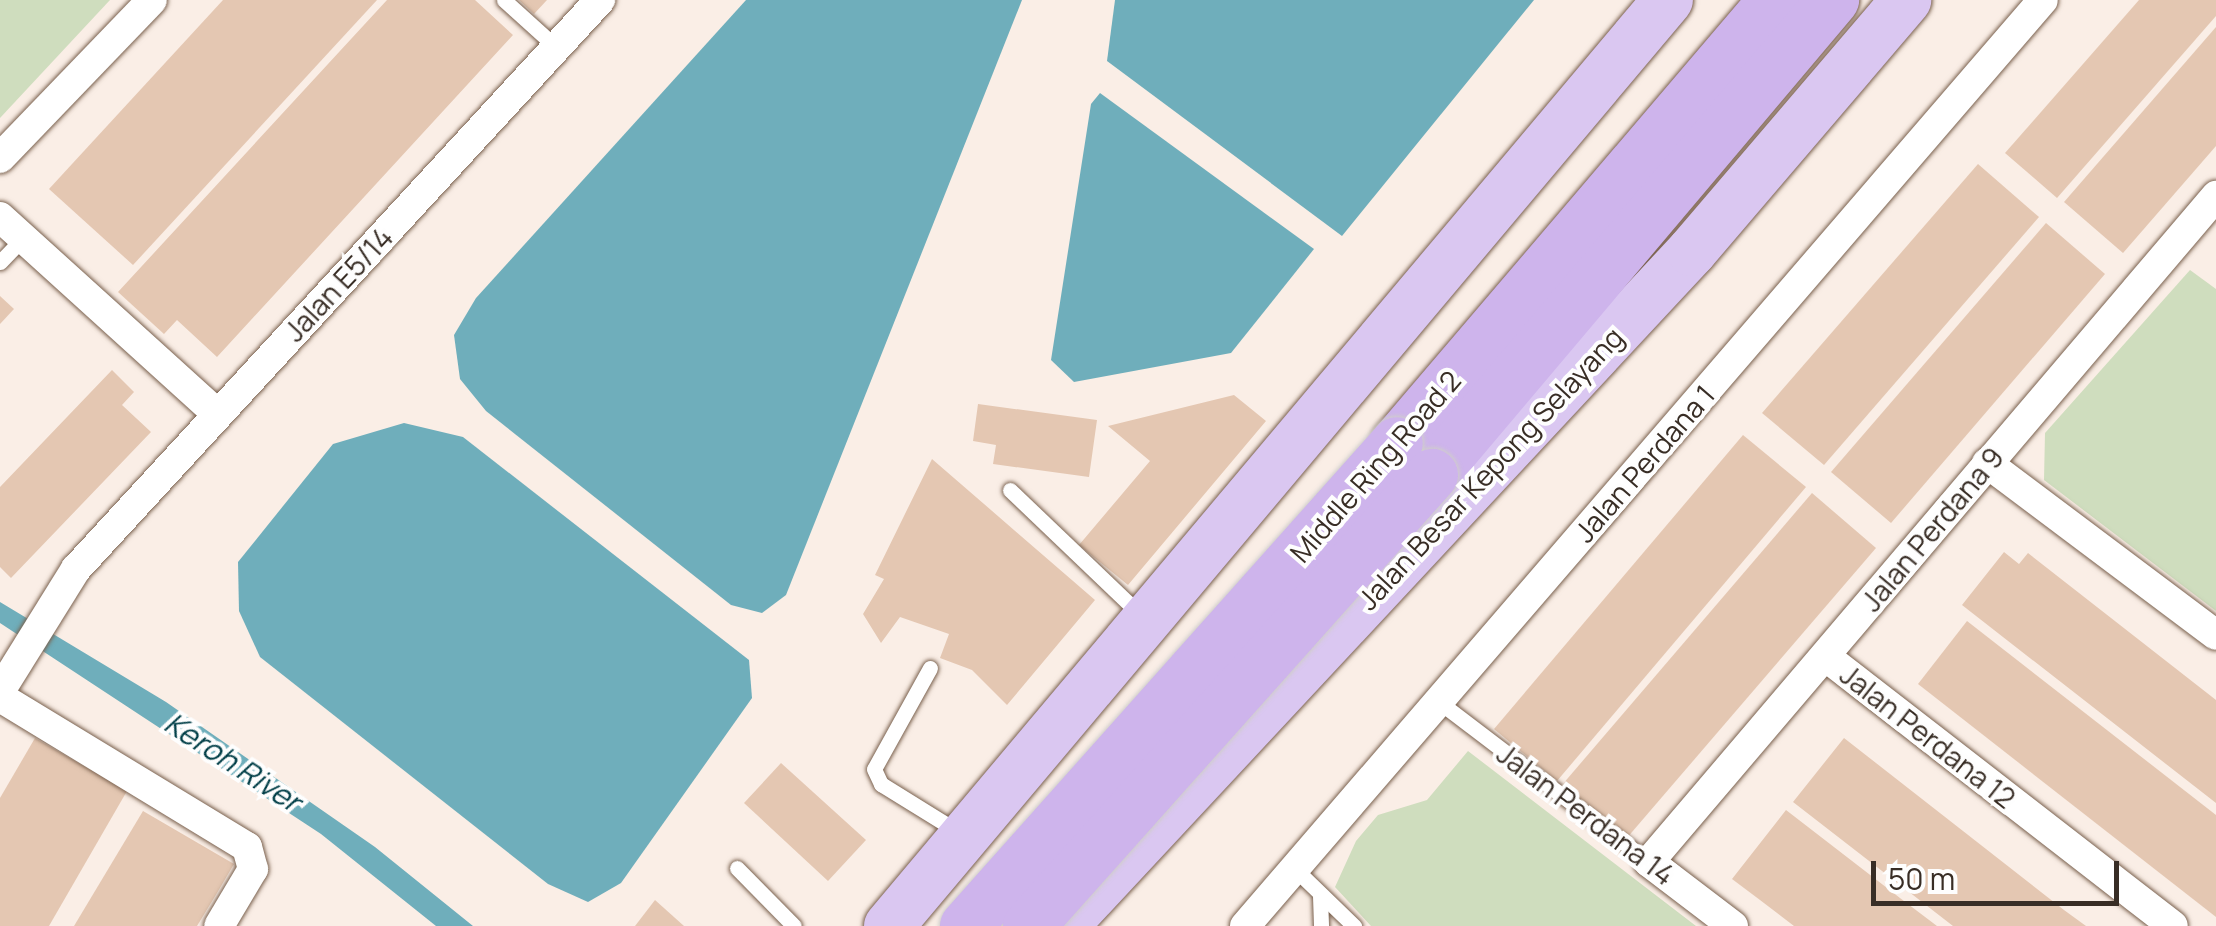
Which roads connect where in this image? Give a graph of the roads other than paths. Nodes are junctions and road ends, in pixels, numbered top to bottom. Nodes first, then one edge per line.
1 (152, 0) edge
2 (504, 0) edge
3 (600, 0) edge
4 (1668, 0) edge
5 (1775, 0) edge
6 (1832, 0) edge
7 (1906, 0) edge
8 (2043, 0) edge
9 (556, 47) junction
10 (0, 158) edge
11 (2216, 196) edge
12 (0, 217) edge
13 (10, 251) edge
14 (218, 415) junction
15 (1987, 463) junction
16 (1010, 490) dead end
17 (1149, 624) junction
18 (2216, 635) edge
19 (1825, 656) junction
20 (930, 668) dead end
21 (2, 688) edge
22 (1438, 701) junction
23 (1076, 704) junction
24 (1164, 818) junction
25 (965, 836) junction
26 (1649, 862) junction
27 (1293, 867) junction
28 (737, 868) dead end
29 (1320, 896) junction
30 (219, 926) edge
31 (794, 926) edge
32 (888, 926) edge
33 (966, 926) edge
34 (1030, 926) edge
35 (1063, 926) edge
36 (1245, 926) edge
37 (1321, 926) edge
38 (1354, 926) edge
39 (1734, 926) edge
40 (2174, 926) edge

1 - 10 street
2 - 9 lane
3 - 9 street, Jalan E5/14
4 - 17 main road
5 - 33 highway, Middle Ring Road 2, bridge
6 - 34 highway, Middle Ring Road 2, bridge
7 - 24 main road, Jalan Besar Kepong Selayang
8 - 22 street, Jalan Perdana 1
9 - 14 street, Jalan E5/14
11 - 15 street, Jalan Perdana 9
12 - 13 street
13 - 14 street
14 - 21 street, Jalan E5/14
15 - 18 street
15 - 19 street, Jalan Perdana 9
16 - 17 lane
17 - 23 main road
19 - 26 street, Jalan Perdana 9
19 - 40 street, Jalan Perdana 12
20 - 25 lane
21 - 30 street
22 - 26 lane, Jalan Perdana 14
22 - 27 street, Jalan Perdana 1
23 - 24 main road
23 - 25 main road
24 - 35 main road, Jalan Besar Kepong Selayang
25 - 32 main road
26 - 39 street, Jalan Perdana 14
27 - 29 lane
27 - 36 street, Jalan Perdana 1
28 - 31 lane
29 - 37 lane
29 - 38 lane

